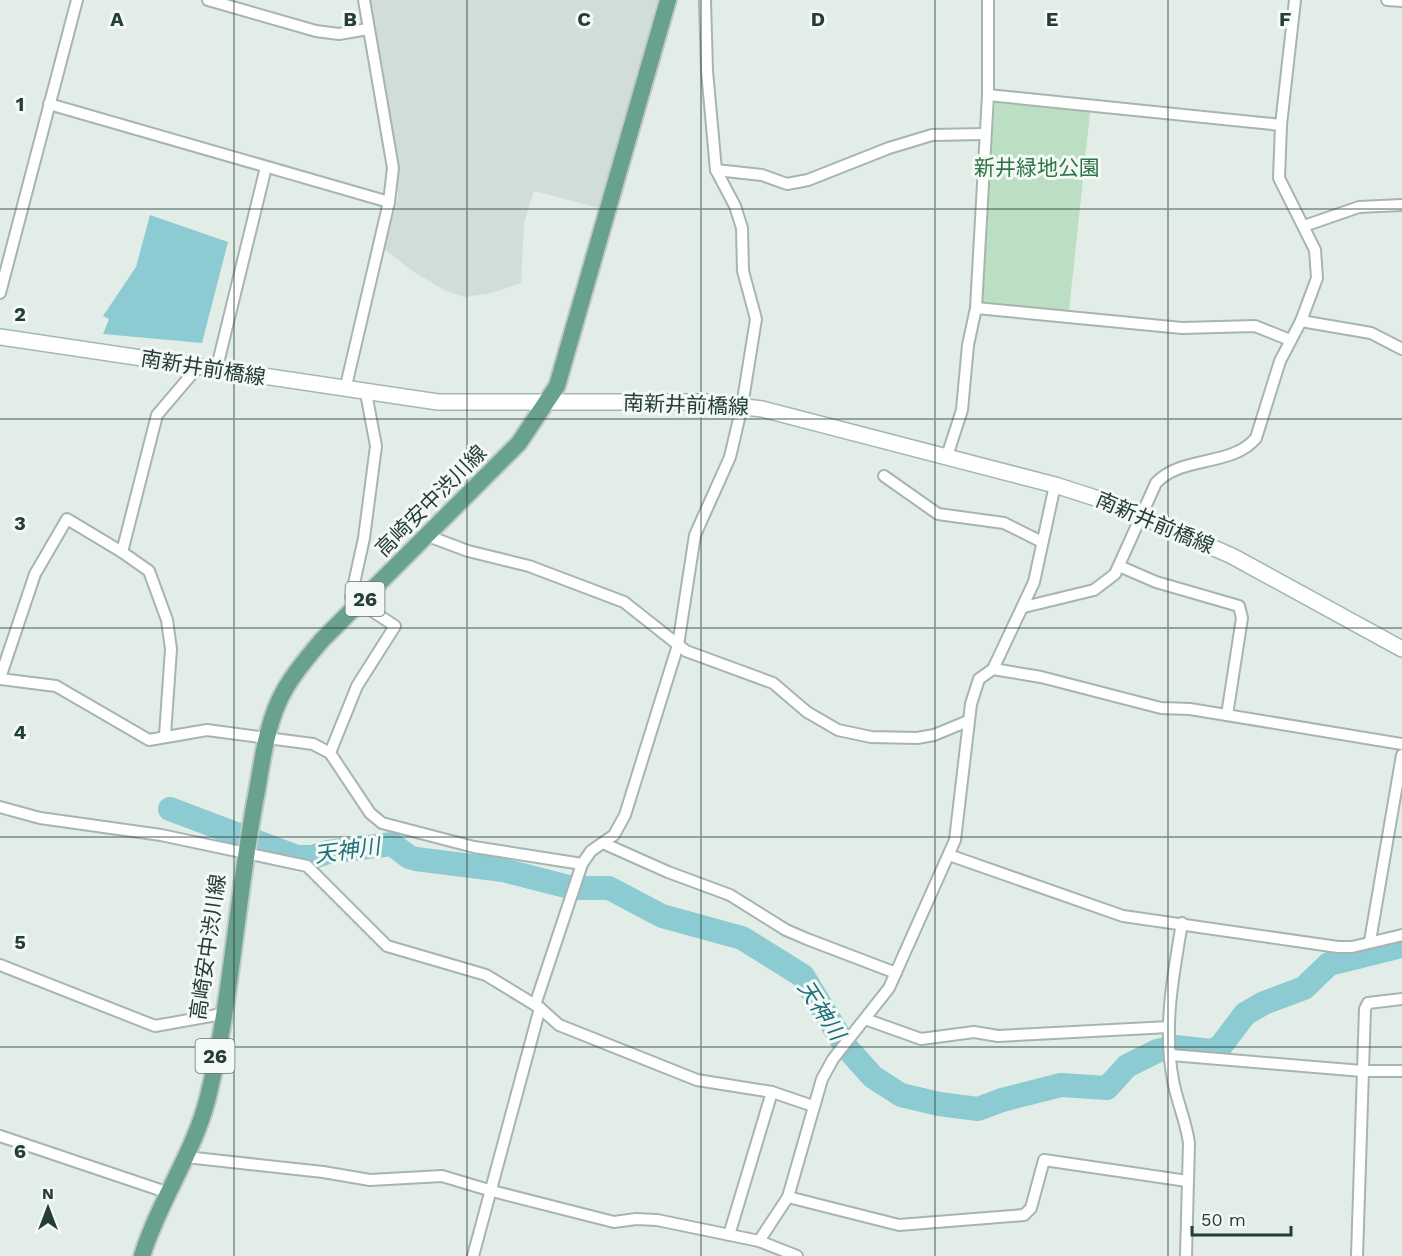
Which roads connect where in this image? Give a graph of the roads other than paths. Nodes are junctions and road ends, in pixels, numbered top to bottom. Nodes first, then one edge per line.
1 (76, 0) edge
2 (208, 0) edge
3 (364, 0) edge
4 (668, 0) edge
5 (705, 0) edge
6 (988, 0) edge
7 (1295, 0) edge
8 (1387, 0) edge
9 (1402, 1) edge
10 (368, 29) junction
11 (988, 95) junction
12 (49, 104) junction
13 (1281, 125) junction
14 (984, 134) junction
15 (266, 167) junction
16 (716, 170) junction
17 (389, 202) junction
18 (1402, 205) edge
19 (1304, 226) junction
20 (0, 293) edge
21 (975, 308) junction
22 (1301, 321) junction
23 (0, 337) edge
24 (1290, 340) junction
25 (1402, 349) edge
26 (197, 368) junction
27 (216, 370) junction
28 (345, 390) junction
29 (366, 393) junction
30 (547, 403) junction
31 (742, 406) junction
32 (947, 456) junction
33 (884, 476) dead end
34 (1055, 485) junction
35 (1143, 515) junction
36 (428, 536) junction
37 (1041, 542) junction
38 (122, 552) junction
39 (1119, 566) junction
40 (360, 604) junction
41 (1023, 607) junction
42 (678, 645) junction
43 (1402, 649) edge
44 (993, 669) junction
45 (0, 678) edge
46 (1227, 715) junction
47 (968, 721) junction
48 (165, 735) junction
49 (268, 736) junction
50 (1402, 744) edge
51 (330, 753) junction
52 (1402, 755) edge
53 (0, 807) edge
54 (246, 842) junction
55 (605, 844) junction
56 (949, 855) junction
57 (582, 864) junction
58 (1182, 923) junction
59 (1402, 935) edge
60 (1370, 941) junction
61 (0, 964) edge
62 (896, 973) junction
63 (1402, 999) edge
64 (538, 1007) junction
65 (222, 1014) junction
66 (865, 1019) junction
67 (1168, 1027) junction
68 (1171, 1055) junction
69 (1362, 1071) junction
70 (1402, 1071) edge
71 (772, 1092) junction
72 (813, 1106) junction
73 (0, 1136) edge
74 (186, 1157) junction
75 (1187, 1181) junction
76 (492, 1191) junction
77 (169, 1193) junction
78 (788, 1197) junction
79 (729, 1235) junction
80 (759, 1241) junction
81 (142, 1256) edge
82 (473, 1256) edge
83 (797, 1256) edge
84 (1186, 1256) edge
85 (1357, 1256) edge

1 - 12 street
2 - 10 street
3 - 10 street
4 - 30 main road, 高崎安中渋川線 / 26
5 - 16 street
6 - 11 street
7 - 13 street
8 - 9 street
10 - 17 street
11 - 13 street
11 - 14 street
12 - 15 street
12 - 20 street
13 - 19 street
14 - 16 street
14 - 21 street
15 - 17 street
15 - 27 street
16 - 31 street
17 - 28 street
18 - 19 street
19 - 22 street
21 - 24 street
21 - 32 street
22 - 24 street
22 - 25 street
23 - 26 main road, 南新井前橋線
24 - 35 street
26 - 27 main road, 南新井前橋線
26 - 38 street
27 - 28 main road, 南新井前橋線
28 - 29 main road, 南新井前橋線
29 - 30 main road, 南新井前橋線
29 - 40 street
30 - 31 main road, 南新井前橋線
30 - 36 main road, 高崎安中渋川線 / 26
31 - 32 main road, 南新井前橋線
31 - 42 street
32 - 34 main road, 南新井前橋線
33 - 37 street
34 - 35 main road, 南新井前橋線
34 - 37 street
35 - 39 street
35 - 43 main road, 南新井前橋線
36 - 40 main road, 高崎安中渋川線 / 26
36 - 42 street
37 - 41 street
38 - 45 street
38 - 48 street
39 - 41 street
39 - 46 street
40 - 49 main road, 高崎安中渋川線 / 26
40 - 51 street
41 - 44 street
42 - 47 street
42 - 55 street
44 - 46 street
44 - 47 street
45 - 48 street
46 - 50 street
47 - 56 street
48 - 49 street
49 - 51 street
49 - 54 main road, 高崎安中渋川線 / 26
51 - 57 street
52 - 60 street
53 - 54 street
54 - 64 street
54 - 65 main road, 高崎安中渋川線 / 26
55 - 57 street
55 - 62 street
56 - 58 street
56 - 62 street
57 - 64 street
58 - 60 street
58 - 67 street
59 - 60 street
61 - 65 street
62 - 66 street
63 - 69 street
64 - 71 street
64 - 76 street
65 - 74 main road, 高崎安中渋川線 / 26
66 - 67 street
66 - 72 street
67 - 68 street
68 - 69 street
68 - 75 street
69 - 70 street
69 - 85 street
71 - 72 street
71 - 79 street
72 - 78 street
73 - 77 street
74 - 76 street
74 - 77 main road, 高崎安中渋川線 / 26
75 - 78 street
75 - 84 street
76 - 79 street
76 - 82 street
77 - 81 main road, 高崎安中渋川線 / 26
78 - 80 street
79 - 80 street
80 - 83 street

